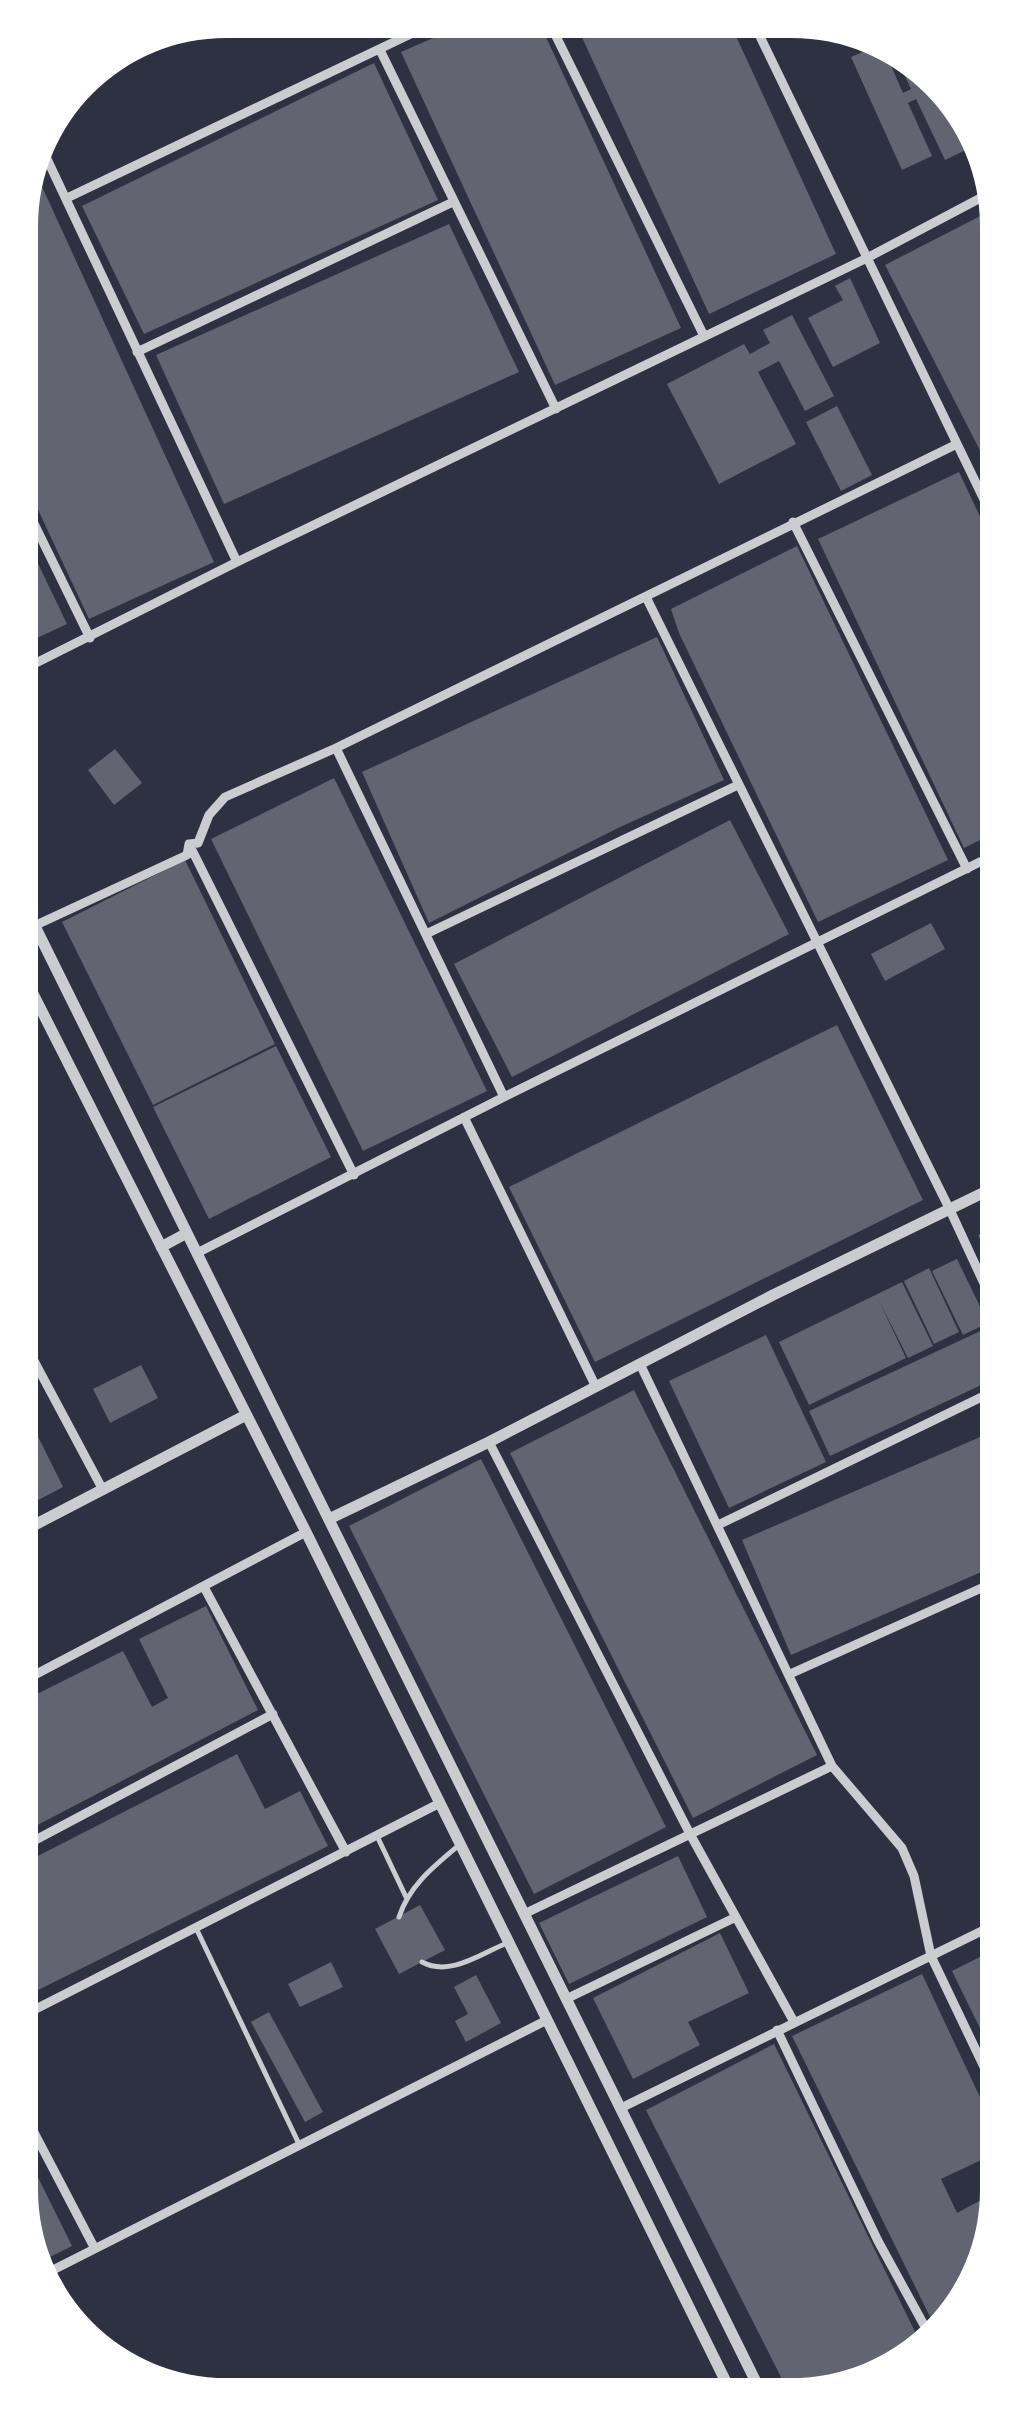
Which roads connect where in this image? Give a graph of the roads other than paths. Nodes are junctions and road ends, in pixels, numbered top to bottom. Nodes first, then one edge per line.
1 (405, 38) edge
2 (557, 38) edge
3 (761, 38) edge
4 (380, 50) junction
5 (49, 161) edge
6 (67, 198) junction
7 (978, 200) edge
8 (453, 202) junction
9 (865, 259) junction
10 (704, 336) junction
11 (137, 352) junction
12 (556, 409) junction
13 (957, 444) junction
14 (980, 491) edge
15 (794, 522) junction
16 (38, 529) edge
17 (237, 562) junction
18 (646, 597) junction
19 (90, 638) junction
20 (38, 662) edge
21 (336, 748) junction
22 (738, 785) junction
23 (189, 844) junction
24 (980, 862) edge
25 (967, 869) junction
26 (38, 924) edge
27 (38, 934) edge
28 (426, 934) junction
29 (816, 941) junction
30 (38, 1004) edge
31 (504, 1096) junction
32 (464, 1117) junction
33 (354, 1174) junction
34 (980, 1195) edge
35 (950, 1210) junction
36 (187, 1233) junction
37 (161, 1247) junction
38 (197, 1253) junction
39 (979, 1274) edge
40 (640, 1364) junction
41 (38, 1369) edge
42 (596, 1386) junction
43 (979, 1397) edge
44 (246, 1415) junction
45 (488, 1442) junction
46 (102, 1490) junction
47 (329, 1519) junction
48 (38, 1523) edge
49 (718, 1525) junction
50 (306, 1532) junction
51 (204, 1587) junction
52 (979, 1589) edge
53 (38, 1673) edge
54 (790, 1674) junction
55 (273, 1714) junction
56 (832, 1766) junction
57 (440, 1804) junction
58 (690, 1834) junction
59 (377, 1836) junction
60 (38, 1839) edge
61 (460, 1844) junction
62 (346, 1852) junction
63 (406, 1897) junction
64 (524, 1914) junction
65 (400, 1917) dead end
66 (736, 1917) junction
67 (196, 1928) junction
68 (979, 1932) edge
69 (508, 1942) junction
70 (931, 1956) junction
71 (422, 1962) dead end
72 (552, 1971) junction
73 (528, 1983) junction
74 (566, 1998) junction
75 (38, 2008) edge
76 (547, 2020) junction
77 (794, 2022) junction
78 (777, 2030) junction
79 (979, 2057) edge
80 (621, 2108) junction
81 (38, 2140) edge
82 (299, 2144) junction
83 (94, 2247) junction
84 (55, 2268) edge
85 (923, 2324) edge
86 (724, 2378) edge
87 (754, 2378) edge

1 - 4 street
2 - 10 street
3 - 9 street
4 - 6 street
4 - 8 street
5 - 6 street
6 - 11 street
7 - 9 street
8 - 11 street
8 - 12 street
9 - 10 street
9 - 13 street
10 - 12 street
11 - 17 street
12 - 17 street
13 - 14 street
13 - 15 street
15 - 18 street
15 - 25 street
16 - 19 street
17 - 19 street
18 - 21 street
18 - 22 street
19 - 20 street
21 - 23 street
21 - 28 street
22 - 28 street
22 - 29 street
23 - 26 street
23 - 33 street
24 - 25 street
25 - 29 street
27 - 36 street
28 - 31 street
29 - 31 street
29 - 35 street
30 - 37 street
31 - 32 street
32 - 33 street
32 - 42 street
33 - 38 street
34 - 35 street
35 - 39 street
35 - 40 street
36 - 37 street
36 - 38 street
37 - 44 street
38 - 47 street
40 - 42 street
40 - 49 street
41 - 46 street
42 - 45 street
43 - 49 street
44 - 46 street
44 - 50 street
45 - 47 street
45 - 58 street
46 - 48 street
47 - 64 street
49 - 54 street
50 - 51 street
50 - 57 street
51 - 53 street
51 - 55 street
52 - 54 street
54 - 56 street
55 - 60 street
55 - 62 street
56 - 58 street
56 - 70 street
57 - 59 street
57 - 61 street
58 - 64 street
58 - 66 street
59 - 62 street
59 - 63 lane
61 - 63 lane
61 - 69 street
62 - 67 street
63 - 65 lane
64 - 72 street
66 - 74 street
66 - 77 street
67 - 75 street
67 - 82 lane
68 - 70 street
69 - 71 lane
69 - 73 street
70 - 77 street
70 - 79 street
72 - 73 street
72 - 74 street
73 - 76 street
74 - 80 street
76 - 82 street
76 - 86 street
77 - 78 street
78 - 80 street
78 - 85 street
80 - 87 street
81 - 83 street
82 - 83 street
83 - 84 street

